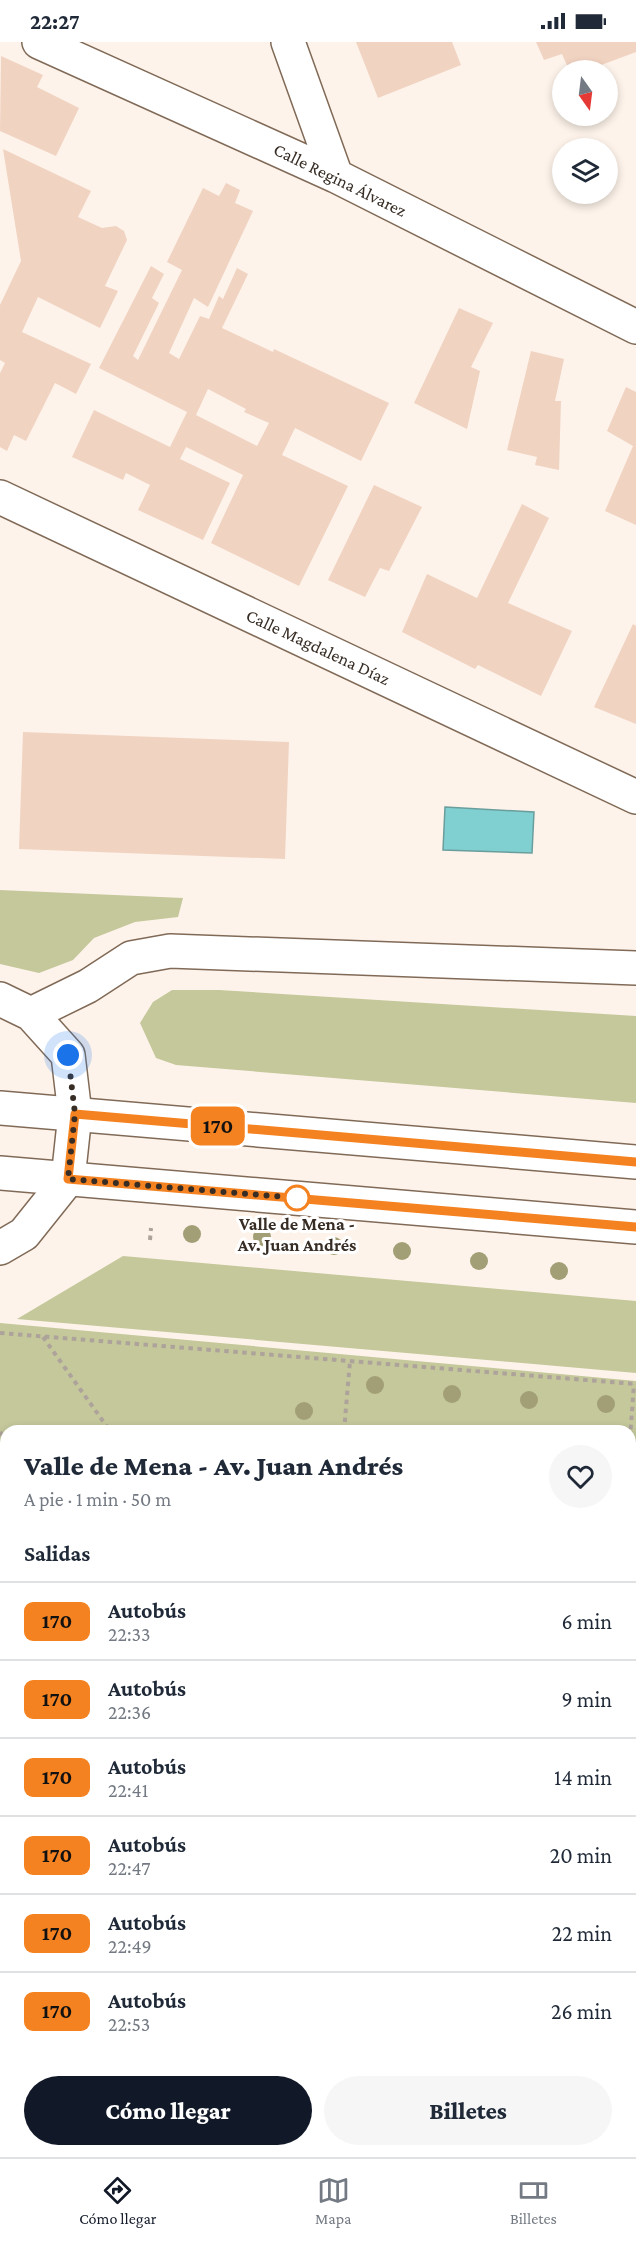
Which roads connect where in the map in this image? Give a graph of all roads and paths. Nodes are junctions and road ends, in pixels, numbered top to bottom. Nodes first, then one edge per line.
1 (39, 42) edge
2 (288, 42) edge
3 (336, 176) junction
4 (636, 327) edge
5 (0, 497) edge
6 (636, 797) edge
7 (636, 968) edge
8 (0, 999) edge
9 (31, 1014) junction
10 (0, 1108) edge
11 (75, 1114) junction
12 (636, 1162) edge
13 (0, 1173) edge
14 (68, 1179) junction
15 (636, 1227) edge
16 (0, 1248) edge
17 (0, 1334) edge
18 (43, 1337) junction
19 (350, 1360) junction
20 (635, 1384) edge
21 (106, 1425) edge
22 (345, 1425) edge
23 (631, 1425) edge

1 - 3 street, Calle Regina Álvarez
2 - 3 street
3 - 4 street, Calle Regina Álvarez
5 - 6 street, Calle Magdalena Díaz
7 - 9 street
8 - 9 street
9 - 11 street
10 - 11 street
11 - 12 street
11 - 14 street
13 - 14 street
14 - 15 street
14 - 16 street
17 - 18 path
18 - 19 path
18 - 21 path
19 - 20 path
19 - 22 path
20 - 23 path

